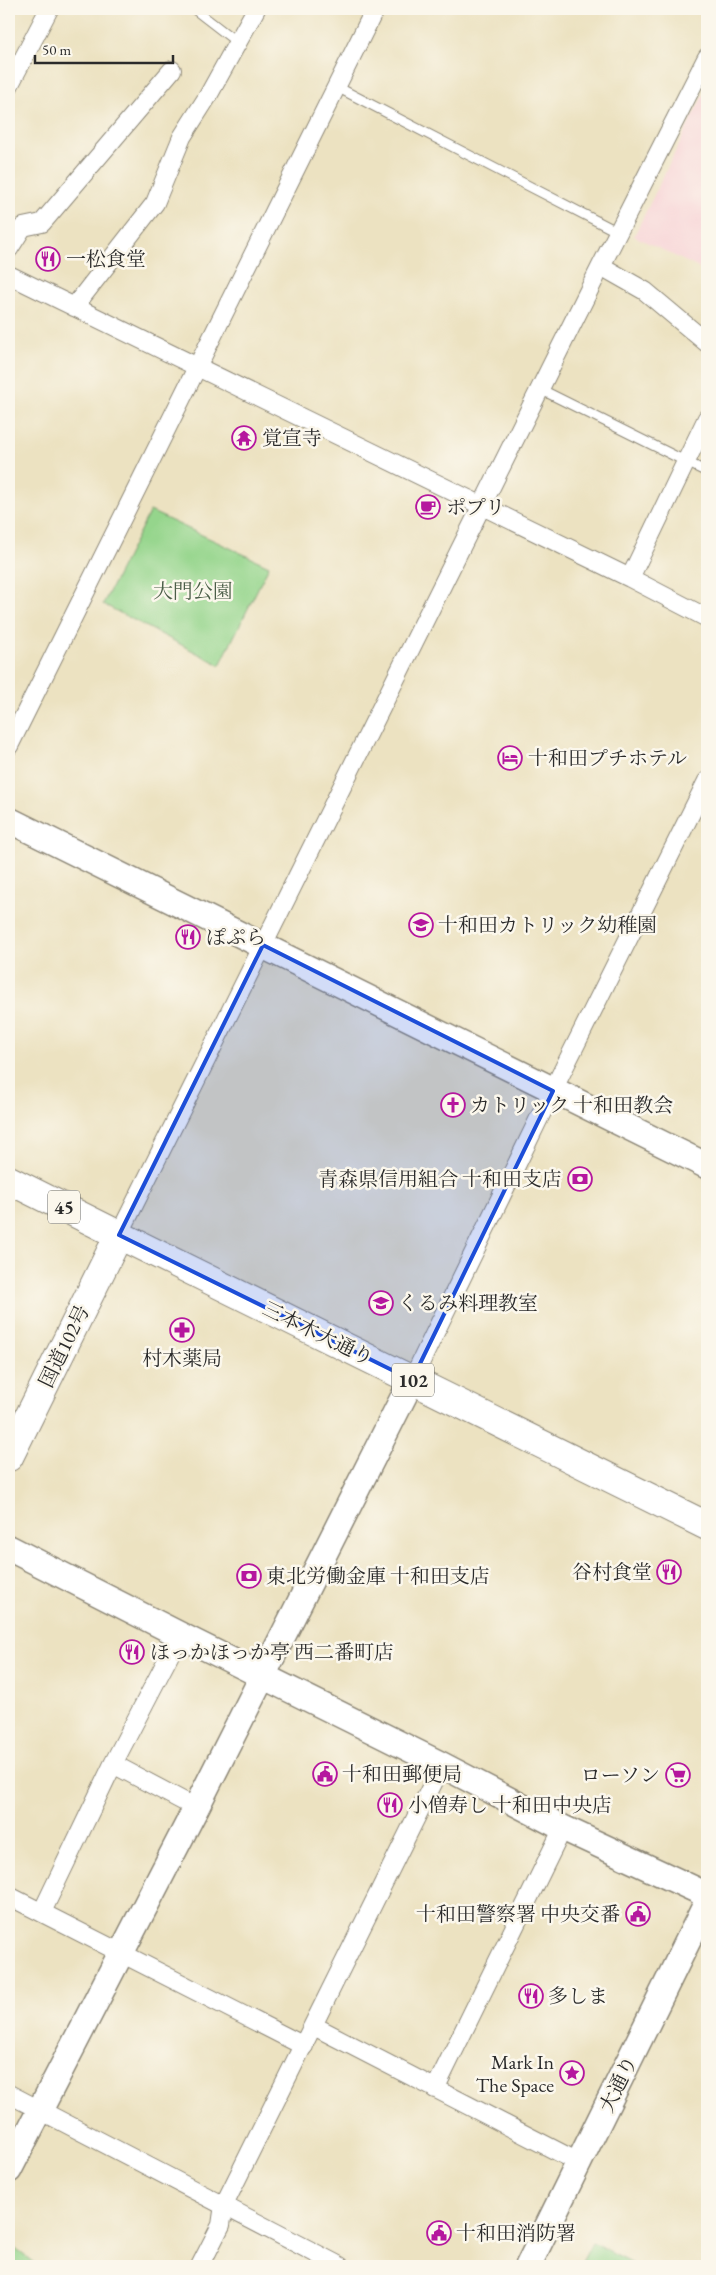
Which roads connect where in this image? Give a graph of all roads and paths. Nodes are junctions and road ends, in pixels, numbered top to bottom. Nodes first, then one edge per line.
1 (49, 9) edge
2 (194, 9) edge
3 (256, 9) edge
4 (374, 9) edge
5 (238, 42) junction
6 (707, 57) edge
7 (172, 70) dead end
8 (9, 86) edge
9 (337, 87) junction
10 (618, 232) junction
11 (9, 249) edge
12 (600, 266) junction
13 (9, 275) edge
14 (74, 307) junction
15 (707, 342) edge
16 (198, 368) junction
17 (540, 389) junction
18 (707, 418) edge
19 (686, 462) junction
20 (707, 472) edge
21 (482, 507) junction
22 (630, 578) junction
23 (707, 618) edge
24 (9, 746) edge
25 (707, 781) edge
26 (9, 820) edge
27 (263, 945) junction
28 (553, 1091) junction
29 (707, 1166) edge
30 (9, 1180) edge
31 (119, 1235) junction
32 (412, 1380) junction
33 (9, 1457) edge
34 (707, 1526) edge
35 (9, 1548) edge
36 (180, 1635) junction
37 (263, 1677) junction
38 (113, 1764) junction
39 (442, 1765) junction
40 (196, 1808) junction
41 (563, 1828) junction
42 (707, 1895) edge
43 (9, 1896) edge
44 (707, 1902) edge
45 (42, 1912) junction
46 (120, 1952) junction
47 (314, 2026) junction
48 (304, 2046) junction
49 (435, 2089) junction
50 (9, 2094) edge
51 (39, 2110) junction
52 (580, 2163) junction
53 (9, 2170) edge
54 (224, 2205) junction
55 (200, 2266) edge
56 (340, 2266) edge
57 (528, 2266) edge

1 - 8 street
2 - 5 lane
3 - 5 street
4 - 9 street
5 - 14 street
6 - 10 street
7 - 11 street
9 - 10 lane
9 - 16 street
10 - 12 street
12 - 15 street
12 - 17 street
13 - 14 street
14 - 16 street
16 - 21 street
16 - 24 street
17 - 19 lane
17 - 21 street
18 - 19 street
19 - 20 lane
19 - 22 street
21 - 22 street
21 - 27 street
22 - 23 street
25 - 28 street
26 - 27 street
27 - 28 street
27 - 31 street
28 - 29 street
28 - 32 street
30 - 31 main road, 三本木大通り / 45
31 - 32 main road, 三本木大通り / 102
31 - 33 main road, 国道102号
32 - 34 main road, 三本木大通り / 102
32 - 37 street
35 - 36 street
36 - 37 street
36 - 38 street
37 - 39 street
37 - 40 street
38 - 40 street
38 - 45 street
39 - 41 street
39 - 47 street
40 - 46 street
41 - 42 street
41 - 49 street
43 - 45 street
44 - 52 street, 大通り
45 - 46 street
46 - 48 street
46 - 51 street
47 - 48 street
47 - 49 street
48 - 54 street
49 - 52 street
50 - 51 street
51 - 53 street
51 - 54 street
52 - 57 street, 大通り
54 - 55 street
54 - 56 street

